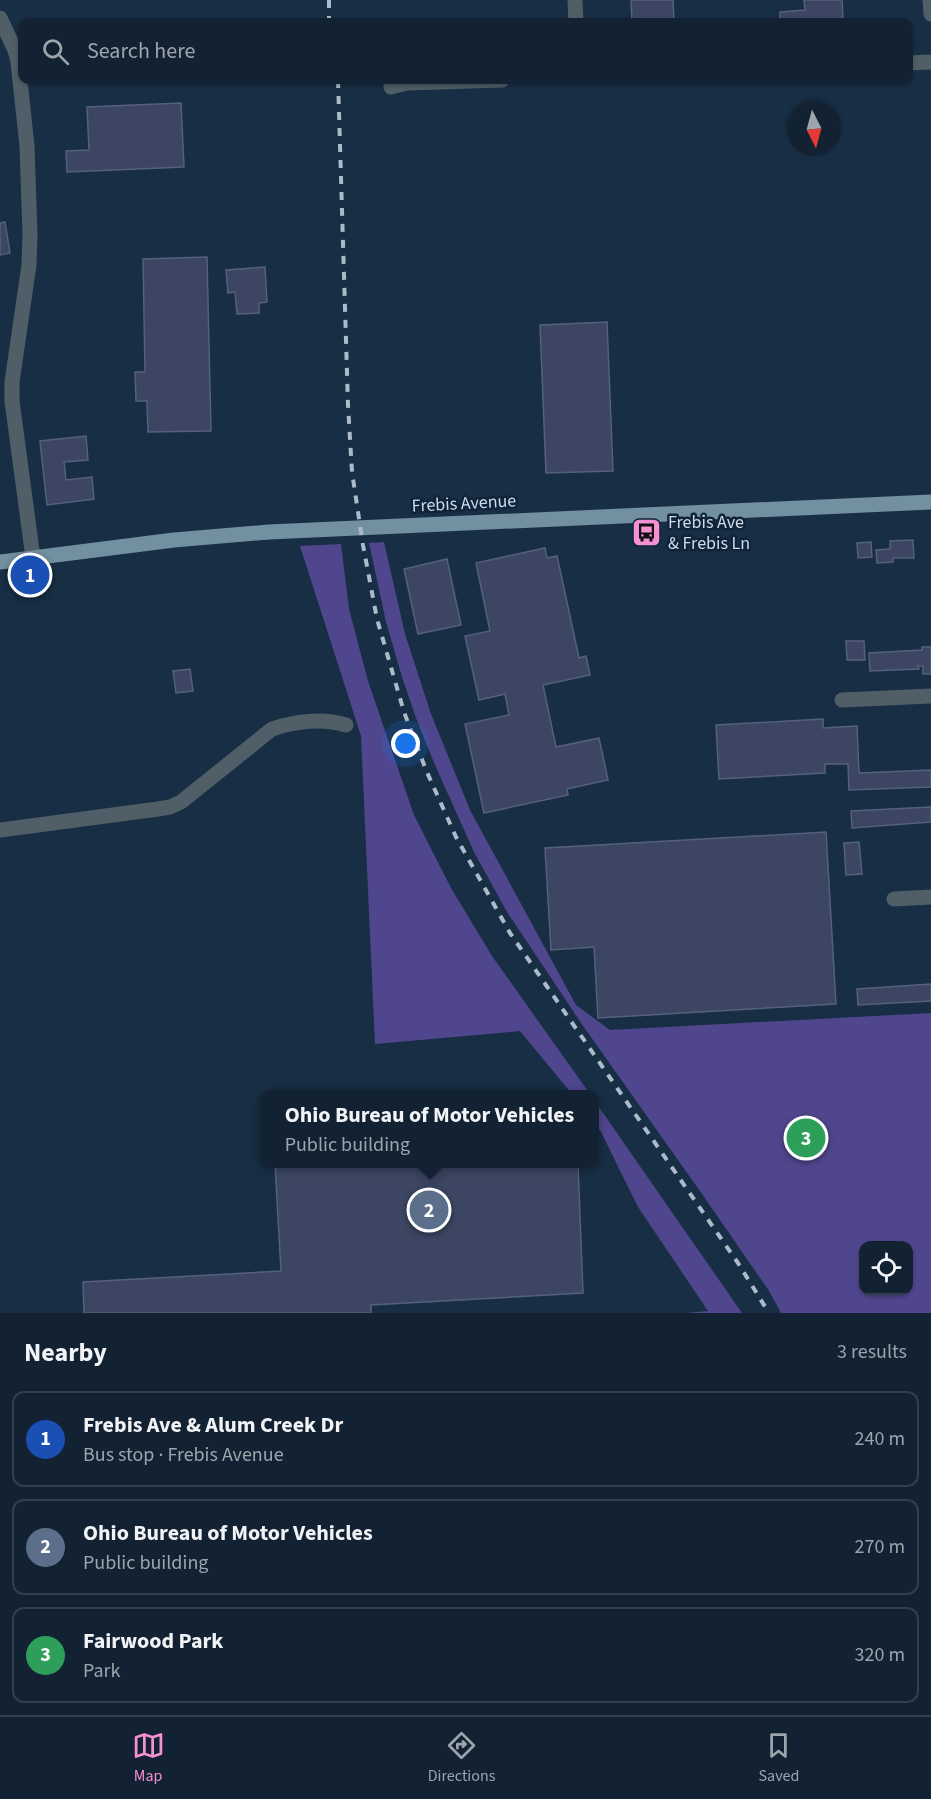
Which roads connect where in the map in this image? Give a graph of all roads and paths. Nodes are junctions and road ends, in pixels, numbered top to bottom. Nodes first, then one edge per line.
1 (575, 0) edge
2 (930, 0) edge
3 (931, 14) edge
4 (0, 18) edge
5 (576, 18) edge
6 (18, 62) edge
7 (931, 62) edge
8 (913, 63) edge
9 (20, 84) edge
10 (403, 84) edge
11 (391, 87) dead end
12 (931, 502) edge
13 (33, 558) junction
14 (0, 561) edge
15 (931, 696) edge
16 (842, 700) dead end
17 (346, 725) dead end
18 (0, 830) edge
19 (931, 897) edge
20 (894, 899) dead end

1 - 5 street
2 - 3 street
4 - 6 street
7 - 8 street
9 - 13 street
10 - 11 street
12 - 13 main road, Frebis Avenue
13 - 14 main road, Frebis Avenue
15 - 16 street
17 - 18 street
19 - 20 street

